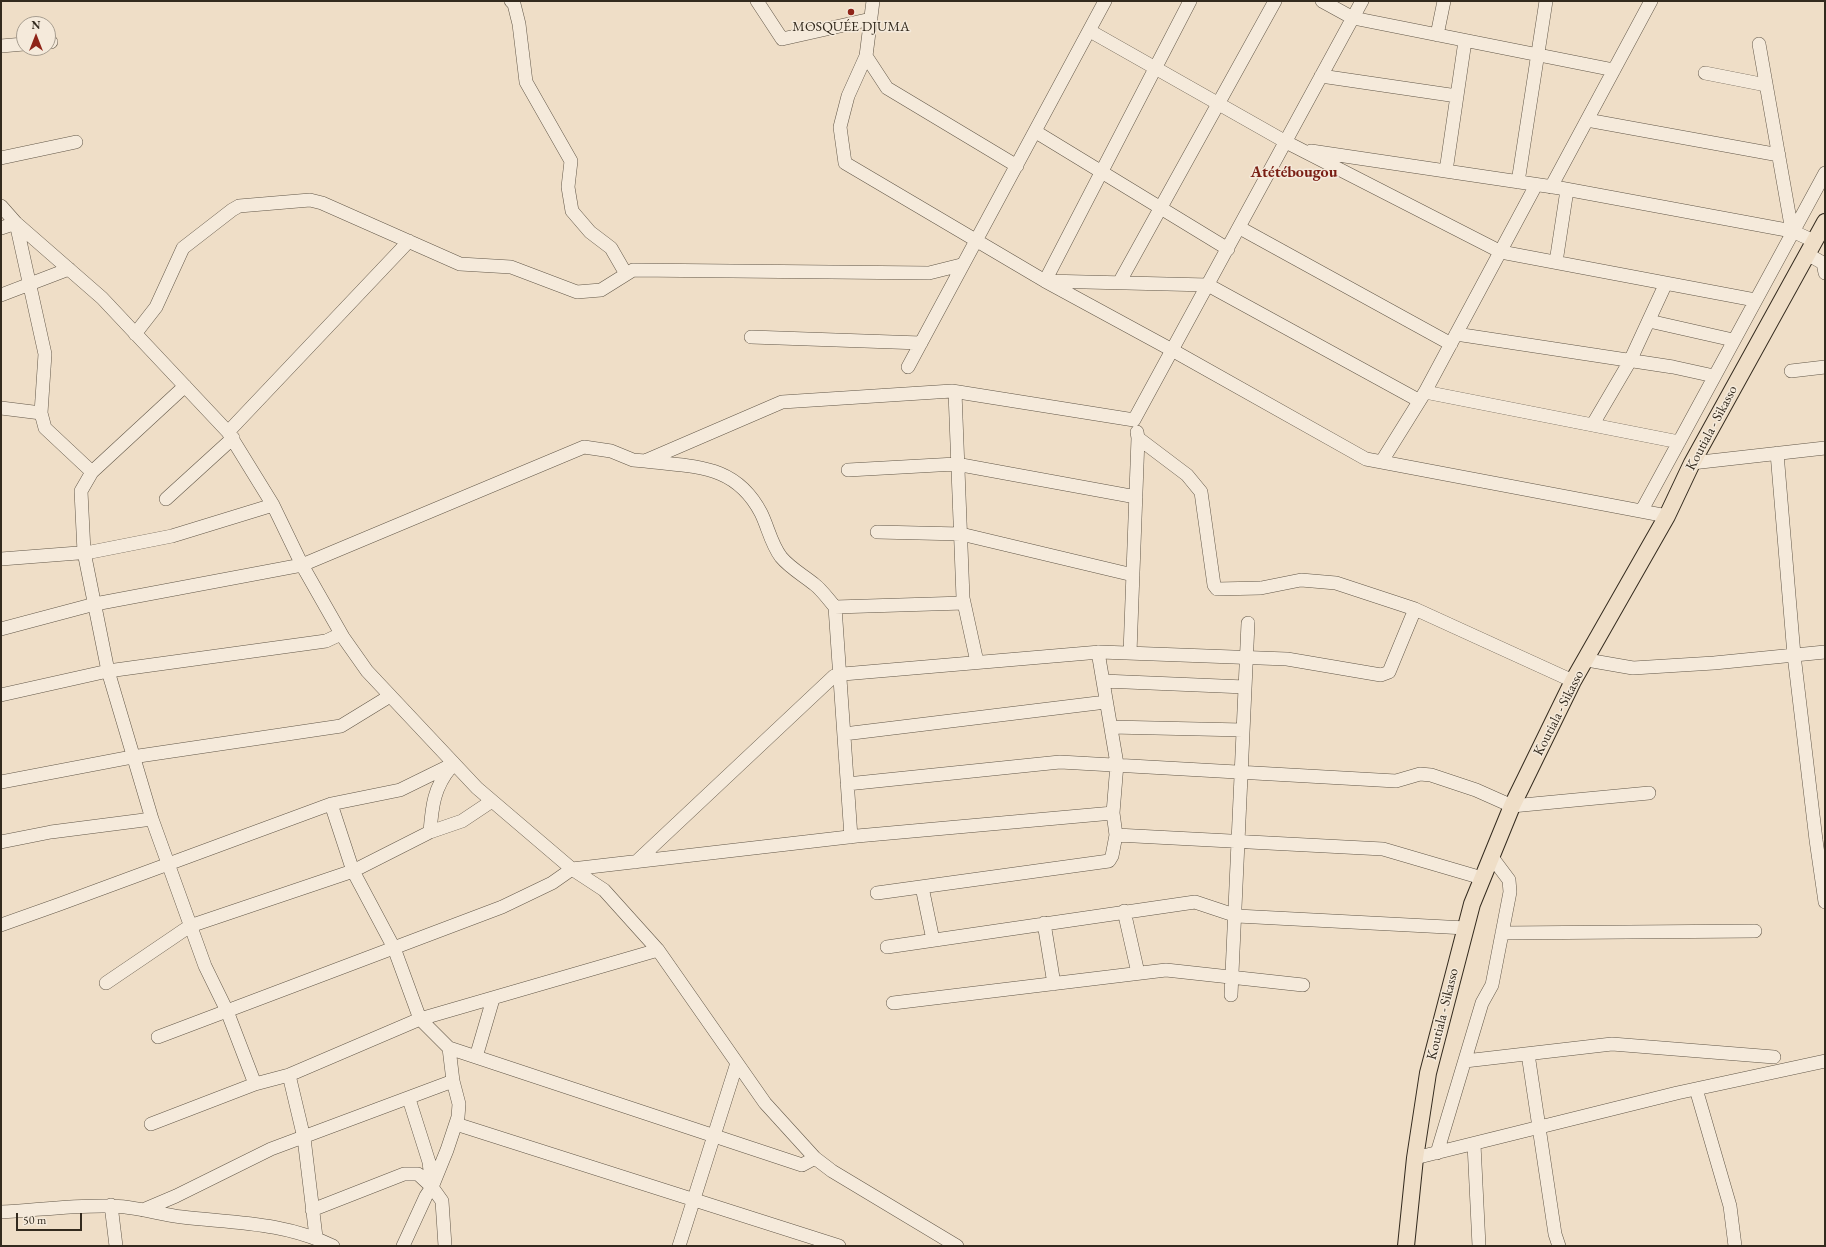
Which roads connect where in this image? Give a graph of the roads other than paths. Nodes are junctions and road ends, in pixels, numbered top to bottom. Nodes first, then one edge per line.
1 (511, 1) edge
2 (757, 1) edge
3 (873, 1) edge
4 (1105, 1) edge
5 (1190, 1) edge
6 (1275, 1) edge
7 (1322, 1) edge
8 (1362, 1) edge
9 (1444, 1) edge
10 (1546, 1) edge
11 (1647, 2) edge
12 (1353, 18) junction
13 (871, 19) junction
14 (1090, 31) junction
15 (1437, 35) junction
16 (1465, 41) junction
17 (1759, 44) dead end
18 (16, 45) edge
19 (1, 46) edge
20 (1538, 55) junction
21 (866, 56) junction
22 (1154, 67) junction
23 (1614, 70) junction
24 (1705, 73) dead end
25 (1321, 76) junction
26 (1766, 85) junction
27 (1457, 96) junction
28 (1218, 103) junction
29 (1587, 120) junction
30 (1036, 132) junction
31 (76, 142) dead end
32 (1286, 142) junction
33 (1300, 149) junction
34 (1779, 155) junction
35 (1, 158) edge
36 (1017, 166) junction
37 (1446, 171) junction
38 (1101, 172) junction
39 (1825, 174) edge
40 (1518, 182) junction
41 (1536, 185) junction
42 (1551, 187) junction
43 (1566, 190) junction
44 (1, 206) edge
45 (1160, 208) junction
46 (1825, 222) edge
47 (16, 223) junction
48 (1, 228) edge
49 (1240, 228) junction
50 (1792, 231) junction
51 (975, 239) junction
52 (409, 242) junction
53 (1811, 247) junction
54 (1228, 249) junction
55 (1501, 252) junction
56 (1556, 262) junction
57 (961, 265) junction
58 (1824, 266) edge
59 (69, 269) junction
60 (626, 274) junction
61 (1044, 281) junction
62 (1119, 283) junction
63 (1666, 283) junction
64 (30, 284) junction
65 (1208, 285) junction
66 (1, 295) edge
67 (1755, 300) junction
68 (1649, 321) junction
69 (135, 334) junction
70 (751, 338) dead end
71 (1454, 339) junction
72 (1733, 340) junction
73 (920, 343) junction
74 (1172, 350) junction
75 (1630, 361) junction
76 (908, 367) dead end
77 (1825, 367) edge
78 (1791, 371) dead end
79 (1714, 376) junction
80 (185, 386) junction
81 (955, 392) junction
82 (1422, 396) junction
83 (1, 408) edge
84 (41, 413) junction
85 (1134, 420) junction
86 (1594, 424) junction
87 (230, 435) junction
88 (1138, 438) junction
89 (1679, 442) junction
90 (1825, 448) edge
91 (1777, 453) junction
92 (645, 461) junction
93 (1382, 461) junction
94 (1692, 463) junction
95 (958, 465) junction
96 (848, 470) dead end
97 (92, 472) junction
98 (1136, 497) junction
99 (166, 499) dead end
100 (273, 505) junction
101 (1642, 510) junction
102 (1667, 516) junction
103 (877, 532) dead end
104 (961, 534) junction
105 (84, 552) junction
106 (1, 559) edge
107 (302, 565) junction
108 (1133, 575) junction
109 (964, 603) junction
110 (95, 604) junction
111 (835, 607) junction
112 (1415, 609) junction
113 (1248, 623) dead end
114 (1, 629) edge
115 (341, 634) junction
116 (1098, 652) junction
117 (1825, 652) edge
118 (1130, 653) junction
119 (1794, 654) junction
120 (1246, 658) junction
121 (1587, 660) junction
122 (977, 662) junction
123 (108, 671) junction
124 (840, 674) junction
125 (1103, 681) junction
126 (1573, 681) junction
127 (1245, 686) junction
128 (1, 695) edge
129 (390, 696) junction
130 (1106, 702) junction
131 (1111, 726) junction
132 (1243, 730) junction
133 (844, 734) junction
134 (132, 757) junction
135 (453, 764) junction
136 (1117, 764) junction
137 (1241, 771) junction
138 (1, 782) edge
139 (847, 784) junction
140 (1649, 793) dead end
141 (492, 802) junction
142 (330, 804) junction
143 (1512, 806) junction
144 (1113, 813) junction
145 (152, 819) junction
146 (430, 832) junction
147 (1116, 835) junction
148 (851, 837) junction
149 (1238, 841) junction
150 (1, 842) edge
151 (1491, 856) junction
152 (636, 862) junction
153 (168, 865) junction
154 (572, 869) junction
155 (353, 871) junction
156 (1482, 878) junction
157 (922, 887) junction
158 (877, 893) dead end
159 (1825, 902) edge
160 (1124, 911) junction
161 (1234, 915) junction
162 (1044, 923) junction
163 (1, 924) edge
164 (190, 926) junction
165 (1466, 928) junction
166 (1755, 931) dead end
167 (1502, 933) junction
168 (933, 940) junction
169 (887, 947) dead end
170 (394, 948) junction
171 (658, 950) junction
172 (1138, 974) junction
173 (1232, 977) junction
174 (106, 983) dead end
175 (1054, 984) junction
176 (1302, 986) dead end
177 (1231, 995) dead end
178 (493, 999) junction
179 (893, 1003) dead end
180 (226, 1011) junction
181 (420, 1020) junction
182 (158, 1038) dead end
183 (449, 1048) junction
184 (1528, 1054) junction
185 (476, 1057) junction
186 (1774, 1057) dead end
187 (1465, 1061) junction
188 (1825, 1061) edge
189 (737, 1064) junction
190 (289, 1075) junction
191 (453, 1081) junction
192 (254, 1084) junction
193 (1696, 1089) junction
194 (408, 1099) junction
195 (151, 1124) dead end
196 (456, 1124) junction
197 (1539, 1127) junction
198 (714, 1136) junction
199 (304, 1138) junction
200 (1474, 1144) junction
201 (1438, 1153) junction
202 (815, 1158) junction
203 (1415, 1158) junction
204 (432, 1187) junction
205 (694, 1200) junction
206 (111, 1206) junction
207 (143, 1210) junction
208 (312, 1210) junction
209 (1, 1212) edge
210 (316, 1238) junction
211 (943, 1242) edge
212 (116, 1246) edge
213 (333, 1246) edge
214 (403, 1246) edge
215 (445, 1246) edge
216 (679, 1246) edge
217 (839, 1246) edge
218 (957, 1246) edge
219 (1406, 1246) edge
220 (1479, 1246) edge
221 (1559, 1246) edge
222 (1735, 1246) edge

1 - 60 street
2 - 13 street
3 - 13 street
4 - 14 street
5 - 22 street
6 - 28 street
7 - 12 street
8 - 12 street
9 - 15 street
10 - 20 street
11 - 23 street
12 - 15 street
12 - 25 street
13 - 21 street
14 - 22 street
14 - 30 street
15 - 16 street
16 - 20 street
16 - 27 street
17 - 26 street
18 - 19 street
20 - 23 street
20 - 40 street
21 - 36 street
21 - 51 street
22 - 28 street
22 - 38 street
23 - 29 street
24 - 26 street
25 - 27 street
25 - 32 street
26 - 34 street
27 - 37 street
28 - 32 street
28 - 45 street
29 - 34 street
29 - 42 street
30 - 36 street
30 - 38 street
31 - 35 street
32 - 33 street
32 - 49 street
33 - 37 street
33 - 55 street
34 - 50 street
36 - 51 street
37 - 40 street
38 - 45 street
38 - 61 street
39 - 50 street
40 - 41 street
41 - 42 street
41 - 55 street
42 - 43 street
43 - 50 street
43 - 56 street
44 - 47 street
45 - 54 street
45 - 62 street
46 - 53 main road, Koutiala - Sikasso
47 - 48 street
47 - 59 street
47 - 64 street
49 - 54 street
49 - 71 street
50 - 53 street
50 - 67 street
51 - 57 street
51 - 61 street
52 - 60 street
52 - 69 street
52 - 87 street
53 - 58 street
53 - 94 main road, Koutiala - Sikasso
54 - 65 street
55 - 56 street
55 - 71 street
56 - 63 street
57 - 60 street
57 - 73 street
59 - 64 street
59 - 69 street
61 - 62 street
61 - 74 street
62 - 65 street
63 - 67 street
63 - 68 street
64 - 66 street
64 - 84 street
65 - 74 street
65 - 82 street
67 - 72 street
68 - 72 street
68 - 75 street
69 - 80 street
70 - 73 street
71 - 75 street
71 - 82 street
72 - 79 street
73 - 76 street
74 - 85 street
74 - 93 street
75 - 79 street
75 - 86 street
77 - 78 street
79 - 89 street
80 - 87 street
80 - 97 street
81 - 85 street
81 - 92 street
81 - 95 street
82 - 86 street
82 - 93 street
83 - 84 street
84 - 97 street
85 - 88 street
86 - 89 street
87 - 99 street
87 - 100 street
88 - 98 street
88 - 112 street
89 - 101 street
90 - 91 street
91 - 94 street
91 - 119 street
92 - 107 street
92 - 111 street
93 - 101 street
94 - 102 main road, Koutiala - Sikasso
95 - 96 street
95 - 98 street
95 - 104 street
97 - 105 street
98 - 108 street
100 - 105 street
100 - 107 street
101 - 102 street
102 - 121 main road, Koutiala - Sikasso
103 - 104 street
104 - 108 street
104 - 109 street
105 - 106 street
105 - 110 street
107 - 110 street
107 - 115 street
108 - 118 street
109 - 111 street
109 - 122 street
110 - 114 street
110 - 123 street
111 - 124 street
112 - 120 street
112 - 126 street
113 - 120 street
115 - 123 street
115 - 129 street
116 - 118 street
116 - 122 street
116 - 125 street
117 - 119 street
118 - 120 street
119 - 121 street
119 - 159 street
120 - 127 street
121 - 126 main road, Koutiala - Sikasso
122 - 124 street
123 - 128 street
123 - 134 street
124 - 133 street
124 - 152 street
125 - 127 street
125 - 130 street
126 - 143 main road, Koutiala - Sikasso
127 - 132 street
129 - 134 street
129 - 135 street
130 - 131 street
130 - 133 street
131 - 132 street
131 - 136 street
132 - 137 street
133 - 139 street
134 - 138 street
134 - 145 street
135 - 141 street
135 - 142 street
135 - 146 street
136 - 137 street
136 - 139 street
136 - 144 street
137 - 143 street
137 - 149 street
139 - 148 street
140 - 143 street
141 - 146 street
141 - 154 street
142 - 153 street
142 - 155 street
143 - 151 main road, Koutiala - Sikasso
144 - 147 street
144 - 148 street
145 - 150 street
145 - 153 street
146 - 155 street
147 - 149 street
147 - 157 street
148 - 152 street
149 - 156 street
149 - 161 street
151 - 156 main road, Koutiala - Sikasso
151 - 167 street
152 - 154 street
153 - 163 street
153 - 164 street
154 - 170 street
154 - 171 street
155 - 164 street
155 - 170 street
156 - 165 main road, Koutiala - Sikasso
157 - 158 street
157 - 168 street
160 - 161 street
160 - 162 street
160 - 172 street
161 - 165 street
161 - 173 street
162 - 168 street
162 - 175 street
164 - 174 street
164 - 180 street
165 - 203 main road, Koutiala - Sikasso
166 - 167 street
167 - 187 street
168 - 169 street
170 - 180 street
170 - 181 street
171 - 178 street
171 - 189 street
172 - 173 street
172 - 175 street
173 - 176 street
173 - 177 street
175 - 179 street
178 - 181 street
178 - 185 street
180 - 182 street
180 - 192 street
181 - 183 street
181 - 190 street
183 - 185 street
183 - 191 street
184 - 186 street
184 - 187 street
184 - 197 street
185 - 198 street
187 - 201 street
188 - 193 street
189 - 198 street
189 - 202 street
190 - 192 street
190 - 199 street
191 - 194 street
191 - 196 street
192 - 195 street
193 - 197 street
193 - 222 street
194 - 199 street
194 - 204 street
196 - 204 street
196 - 205 street
197 - 200 street
197 - 221 street
198 - 202 street
198 - 205 street
199 - 207 street
199 - 208 street
200 - 201 street
200 - 220 street
201 - 203 street
202 - 211 street
203 - 219 main road, Koutiala - Sikasso
204 - 208 street
204 - 214 street
204 - 215 street
205 - 216 street
205 - 217 street
206 - 207 street
206 - 209 street
206 - 212 street
207 - 210 street
208 - 210 street
210 - 213 street
211 - 218 street

